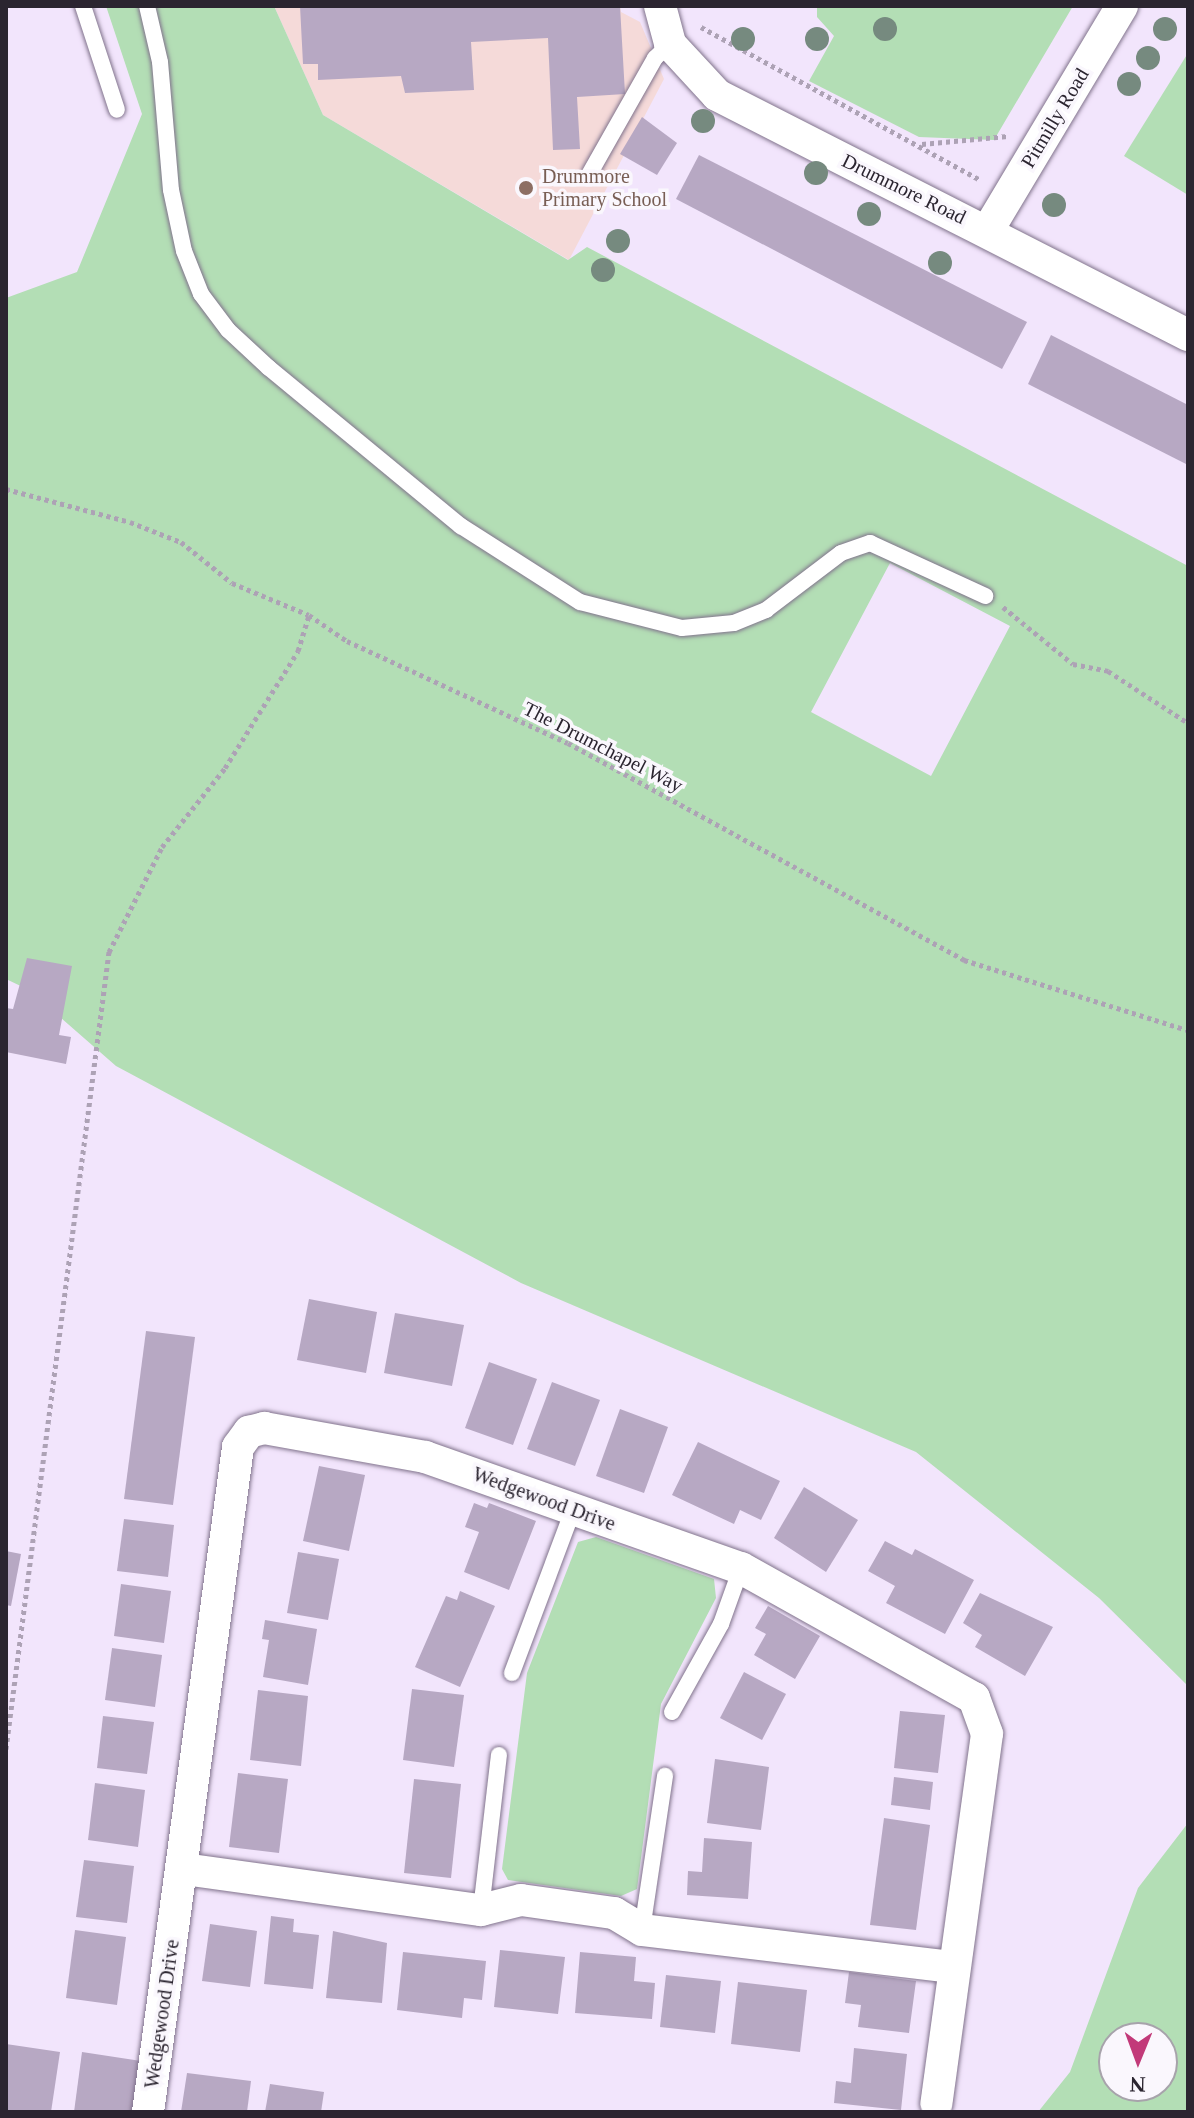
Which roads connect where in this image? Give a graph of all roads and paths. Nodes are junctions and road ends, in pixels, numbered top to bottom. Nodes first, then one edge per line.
1 (83, 6) edge
2 (147, 6) edge
3 (660, 6) edge
4 (1122, 6) edge
5 (681, 33) junction
6 (117, 110) dead end
7 (1048, 129) junction
8 (921, 144) junction
9 (590, 173) dead end
10 (1008, 194) junction
11 (988, 230) junction
12 (1188, 335) edge
13 (6, 489) edge
14 (985, 596) joint
15 (309, 615) junction
16 (1188, 723) edge
17 (1188, 1030) edge
18 (573, 1510) junction
19 (741, 1568) junction
20 (512, 1673) dead end
21 (672, 1712) dead end
22 (6, 1749) edge
23 (499, 1755) dead end
24 (665, 1776) dead end
25 (184, 1869) junction
26 (481, 1910) junction
27 (642, 1930) junction
28 (954, 1967) junction
29 (936, 2104) dead end
30 (148, 2112) edge

1 - 6 lane
2 - 14 lane
3 - 5 street, Drummore Road
4 - 7 street, Pitmilly Road
5 - 8 path
5 - 9 lane
5 - 11 street, Drummore Road
7 - 8 path
7 - 10 street, Pitmilly Road
8 - 10 path
10 - 11 street, Pitmilly Road
11 - 12 street, Drummore Road
13 - 15 path, The Drumchapel Way
14 - 16 path
15 - 17 path, The Drumchapel Way
15 - 22 path
18 - 19 street, Wedgewood Drive
18 - 20 lane
18 - 25 street, Wedgewood Drive
19 - 21 lane
19 - 28 street, Wedgewood Drive
23 - 26 lane
24 - 27 lane
25 - 26 street
25 - 30 street, Wedgewood Drive
26 - 27 street
27 - 28 street
28 - 29 street, Wedgewood Drive

